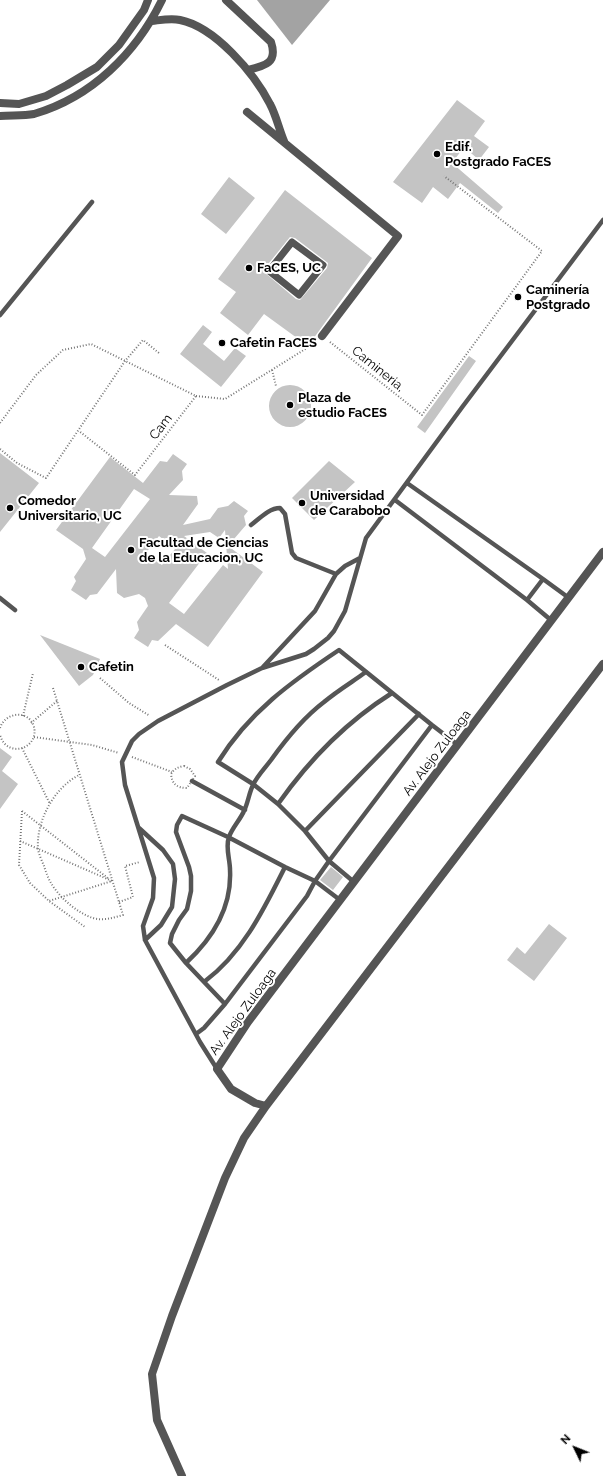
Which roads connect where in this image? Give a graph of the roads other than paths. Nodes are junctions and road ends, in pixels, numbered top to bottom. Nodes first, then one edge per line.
1 (148, 0) edge
2 (162, 0) edge
3 (226, 0) edge
4 (152, 21) junction
5 (248, 70) junction
6 (0, 103) edge
7 (248, 112) dead end
8 (0, 116) edge
9 (284, 142) junction
10 (92, 202) dead end
11 (603, 220) edge
12 (299, 295) joint
13 (0, 315) edge
14 (325, 338) road end
15 (407, 483) junction
16 (395, 500) junction
17 (251, 525) dead end
18 (603, 552) edge
19 (360, 558) junction
20 (336, 574) junction
21 (543, 578) junction
22 (0, 598) edge
23 (569, 598) junction
24 (527, 600) junction
25 (15, 610) dead end
26 (552, 621) junction
27 (603, 664) edge
28 (262, 668) junction
29 (366, 672) junction
30 (392, 693) junction
31 (419, 714) junction
32 (432, 725) junction
33 (458, 744) junction
34 (192, 781) road end
35 (253, 784) junction
36 (278, 804) junction
37 (245, 810) junction
38 (138, 826) junction
39 (305, 831) junction
40 (228, 837) junction
41 (329, 861) junction
42 (285, 867) junction
43 (315, 881) junction
44 (354, 882) junction
45 (340, 900) junction
46 (145, 940) junction
47 (186, 963) junction
48 (204, 982) junction
49 (225, 1004) junction
50 (196, 1034) junction
51 (217, 1070) junction
52 (266, 1106) junction
53 (182, 1476) edge

1 - 6 street
2 - 4 street
3 - 5 street
4 - 5 street
4 - 8 street
5 - 9 street
7 - 9 street
9 - 14 street
10 - 13 lane
11 - 15 lane
12 - 12 street
15 - 16 lane
15 - 21 lane
16 - 19 lane
16 - 24 lane
17 - 20 lane
18 - 23 street, Av. Alejo Zuloaga
19 - 20 lane
19 - 28 lane
20 - 28 lane
21 - 23 lane
21 - 24 lane
22 - 25 lane
23 - 26 street, Av. Alejo Zuloaga
24 - 26 lane
26 - 33 street, Av. Alejo Zuloaga
27 - 52 street
28 - 38 lane
29 - 30 lane
29 - 35 lane
29 - 35 lane
30 - 31 lane
30 - 36 lane
31 - 32 lane
31 - 39 lane
32 - 33 lane
32 - 41 lane
33 - 44 street, Av. Alejo Zuloaga
34 - 37 lane
35 - 36 lane
35 - 37 lane
36 - 39 lane
37 - 40 lane
38 - 46 lane
38 - 46 lane
39 - 41 lane
40 - 42 lane
40 - 47 lane
40 - 47 lane
41 - 43 lane
41 - 44 lane
42 - 43 lane
42 - 48 lane
43 - 45 lane
43 - 49 lane
44 - 45 street, Av. Alejo Zuloaga
45 - 51 street, Av. Alejo Zuloaga
46 - 50 lane
47 - 48 lane
48 - 49 lane
49 - 50 lane
50 - 51 lane
51 - 52 street, Av. Alejo Zuloaga
52 - 53 street

